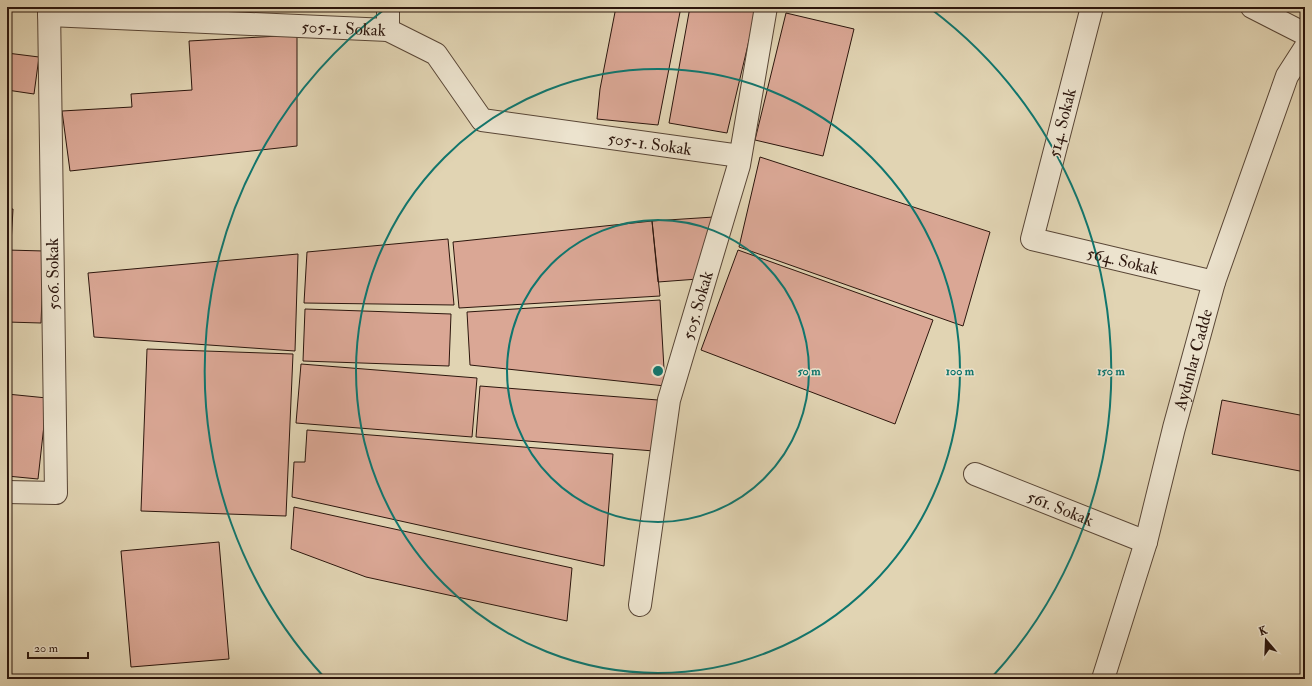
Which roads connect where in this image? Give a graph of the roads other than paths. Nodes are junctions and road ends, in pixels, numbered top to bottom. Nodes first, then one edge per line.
1 (388, 7) edge
2 (766, 7) edge
3 (1092, 7) edge
4 (1252, 7) edge
5 (49, 11) edge
6 (388, 30) junction
7 (1305, 34) edge
8 (1305, 48) edge
9 (740, 156) junction
10 (1032, 239) joint
11 (1214, 282) junction
12 (974, 474) dead end
13 (7, 492) edge
14 (1146, 542) junction
15 (640, 605) dead end
16 (1103, 679) edge

1 - 6 street
2 - 9 street, 505. Sokak
3 - 10 street, 514. Sokak
4 - 7 street
5 - 6 street, 505-1. Sokak
5 - 13 street, 506. Sokak
6 - 9 street, 505-1. Sokak
8 - 11 street, Aydınlar Cadde
9 - 15 street, 505. Sokak
10 - 11 street, 564. Sokak
11 - 14 street, Aydınlar Cadde
12 - 14 street, 561. Sokak
14 - 16 street, Aydınlar Cadde

